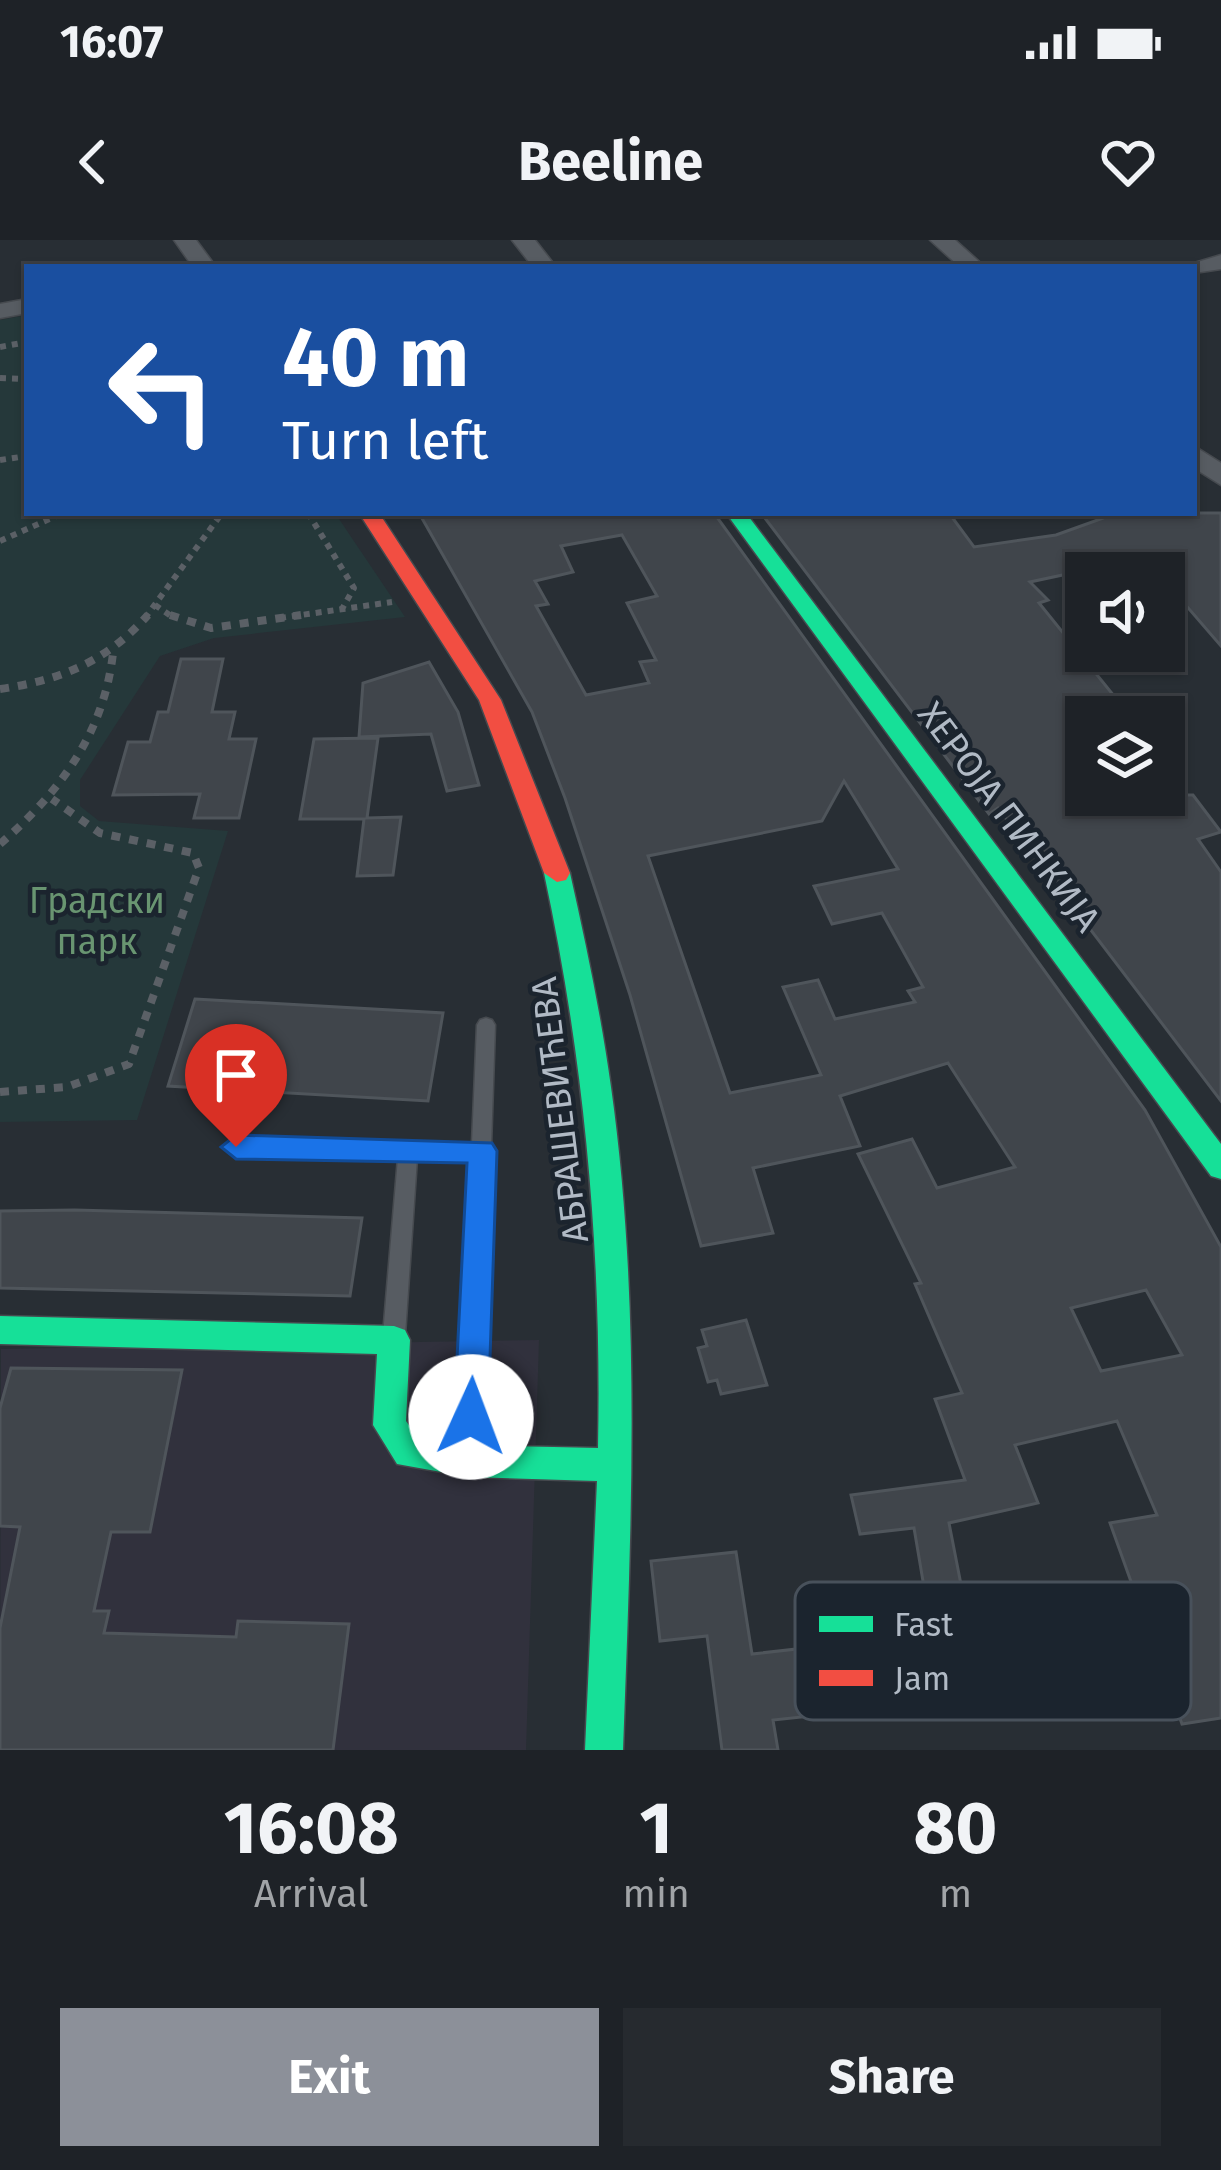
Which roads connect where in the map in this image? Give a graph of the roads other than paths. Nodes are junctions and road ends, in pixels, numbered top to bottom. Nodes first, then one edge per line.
1 (524, 240) edge
2 (941, 240) edge
3 (543, 264) edge
4 (970, 264) edge
5 (1197, 457) edge
6 (1221, 477) edge
7 (371, 516) edge
8 (738, 516) edge
9 (486, 1025) dead end
10 (236, 1147) dead end
11 (408, 1150) junction
12 (482, 1151) junction
13 (1221, 1167) edge
14 (0, 1330) edge
15 (394, 1340) junction
16 (469, 1461) junction
17 (615, 1465) junction
18 (604, 1750) edge

1 - 3 street
2 - 4 street
5 - 6 street
7 - 17 street, АБРАШЕВИЋЕВА
8 - 13 street, ХЕРОЈА ПИНКИЈА
9 - 12 lane
10 - 11 lane
11 - 12 lane
11 - 15 lane
12 - 16 lane
14 - 15 street
15 - 16 street
16 - 17 street
17 - 18 street, АБРАШЕВИЋЕВА

